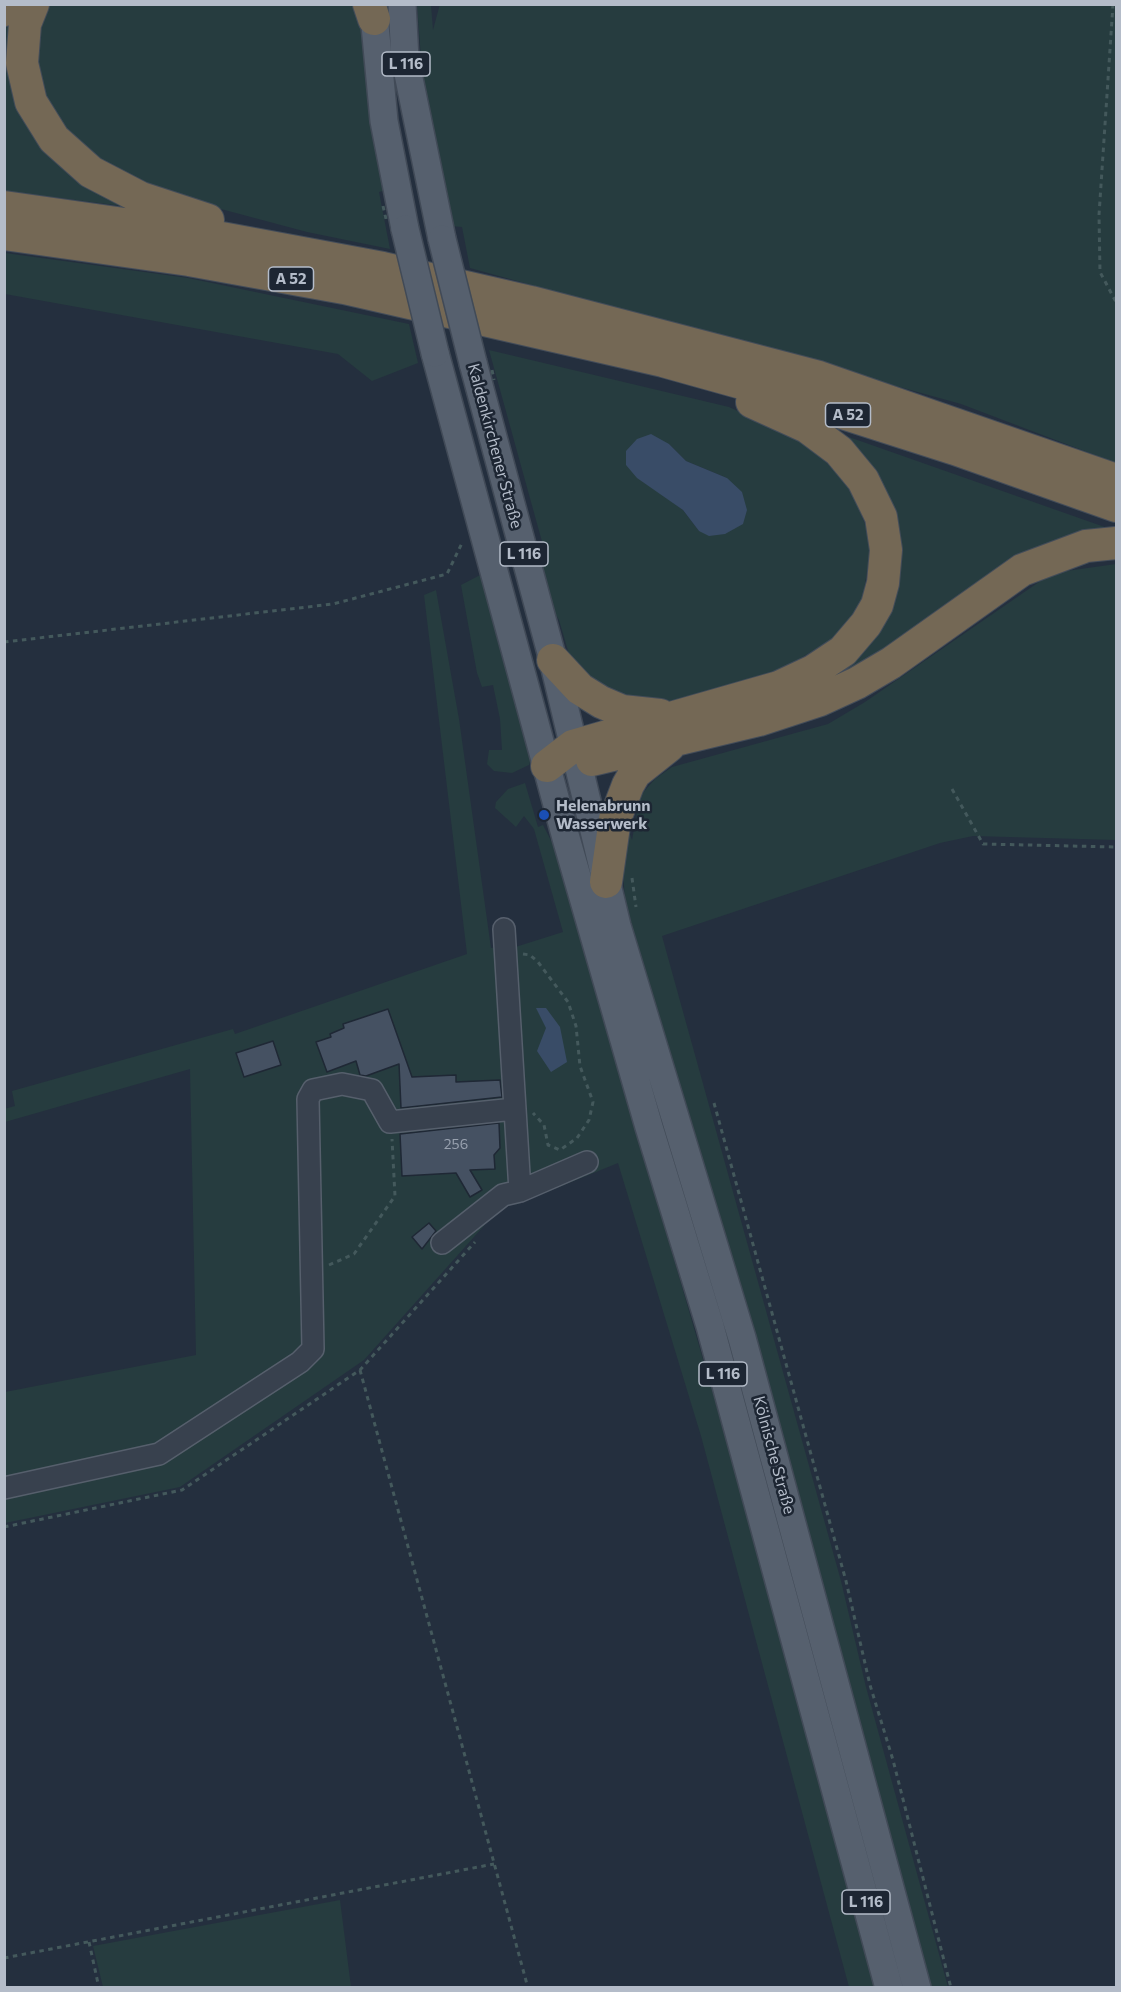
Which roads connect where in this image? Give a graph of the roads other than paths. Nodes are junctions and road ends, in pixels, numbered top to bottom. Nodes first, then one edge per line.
1 (7, 4) edge
2 (33, 4) edge
3 (402, 4) edge
4 (372, 9) edge
5 (4, 10) edge
6 (4, 207) edge
7 (4, 234) edge
8 (383, 268) junction
9 (575, 340) junction
10 (1116, 480) edge
11 (1116, 506) edge
12 (1116, 543) edge
13 (552, 660) junction
14 (681, 727) junction
15 (566, 758) junction
16 (606, 882) junction
17 (604, 922) junction
18 (504, 929) dead end
19 (514, 1109) junction
20 (587, 1162) dead end
21 (520, 1191) junction
22 (442, 1243) dead end
23 (4, 1488) edge
24 (889, 1988) edge
25 (917, 1988) edge

1 - 5 highway
2 - 8 highway
3 - 13 main road, Kaldenkirchener Straße / L 116, bridge
4 - 15 main road, Kaldenkirchener Straße / L 116, bridge
6 - 8 highway, A 52
7 - 9 highway, A 52
8 - 10 highway, A 52
9 - 11 highway, A 52
9 - 14 highway
12 - 14 highway
13 - 14 highway
13 - 15 main road, Kaldenkirchener Straße / L 116
14 - 15 highway
14 - 16 highway
15 - 16 main road, Kaldenkirchener Straße / L 116
15 - 17 main road, Kaldenkirchener Straße / L 116
16 - 17 main road, Kaldenkirchener Straße / L 116
17 - 24 main road, Kölnische Straße / L 116
17 - 25 main road, Kölnische Straße / L 116
18 - 19 lane
19 - 21 lane
19 - 23 lane
20 - 21 lane
21 - 22 lane

